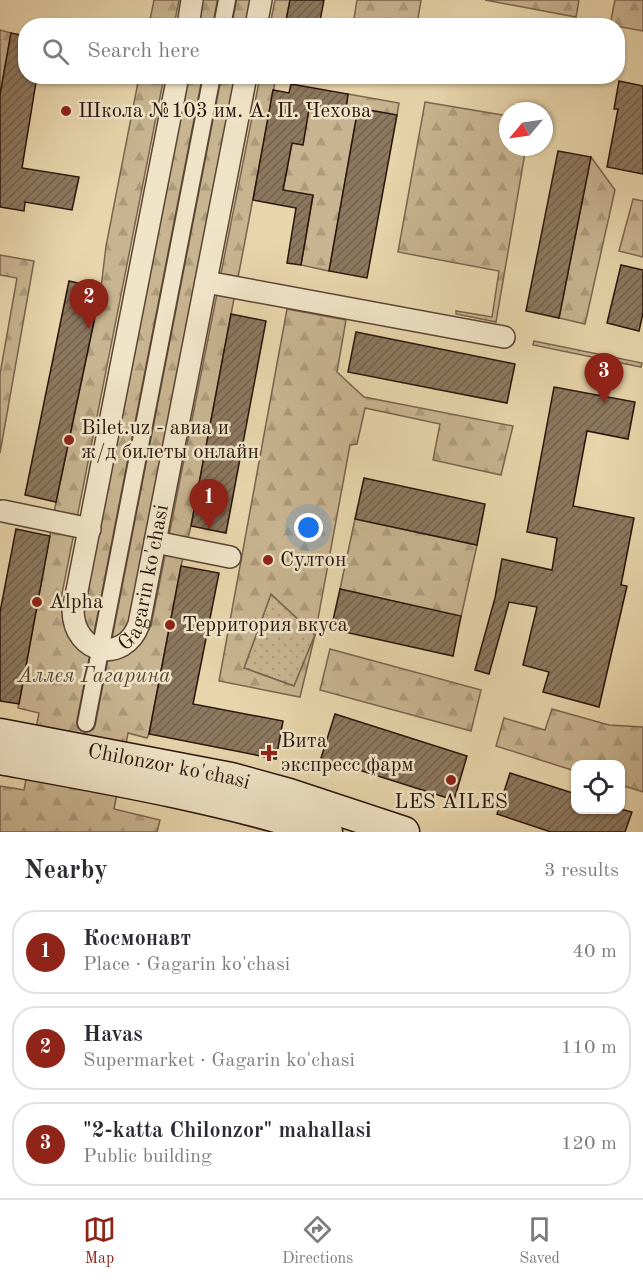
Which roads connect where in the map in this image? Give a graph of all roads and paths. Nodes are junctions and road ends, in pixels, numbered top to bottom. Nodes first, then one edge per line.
1 (192, 0) edge
2 (227, 0) edge
3 (261, 0) edge
4 (189, 18) edge
5 (224, 18) edge
6 (258, 18) edge
7 (176, 84) edge
8 (210, 84) edge
9 (244, 84) edge
10 (206, 282) junction
11 (504, 337) dead end
12 (3, 511) dead end
13 (90, 529) junction
14 (155, 542) junction
15 (230, 557) dead end
16 (100, 649) junction
17 (86, 723) dead end
18 (0, 734) edge
19 (0, 759) edge
20 (327, 832) edge
21 (404, 832) edge

1 - 4 street
2 - 5 street
3 - 6 street
7 - 13 street, Gagarin ko'chasi
8 - 16 street
9 - 10 street, Gagarin ko'chasi
10 - 11 street
10 - 14 street, Gagarin ko'chasi
12 - 13 street
13 - 16 street, Gagarin ko'chasi
14 - 15 street
14 - 16 street, Gagarin ko'chasi
16 - 17 street
18 - 21 main road, Chilonzor ko'chasi
19 - 20 main road, Chilonzor ko'chasi

